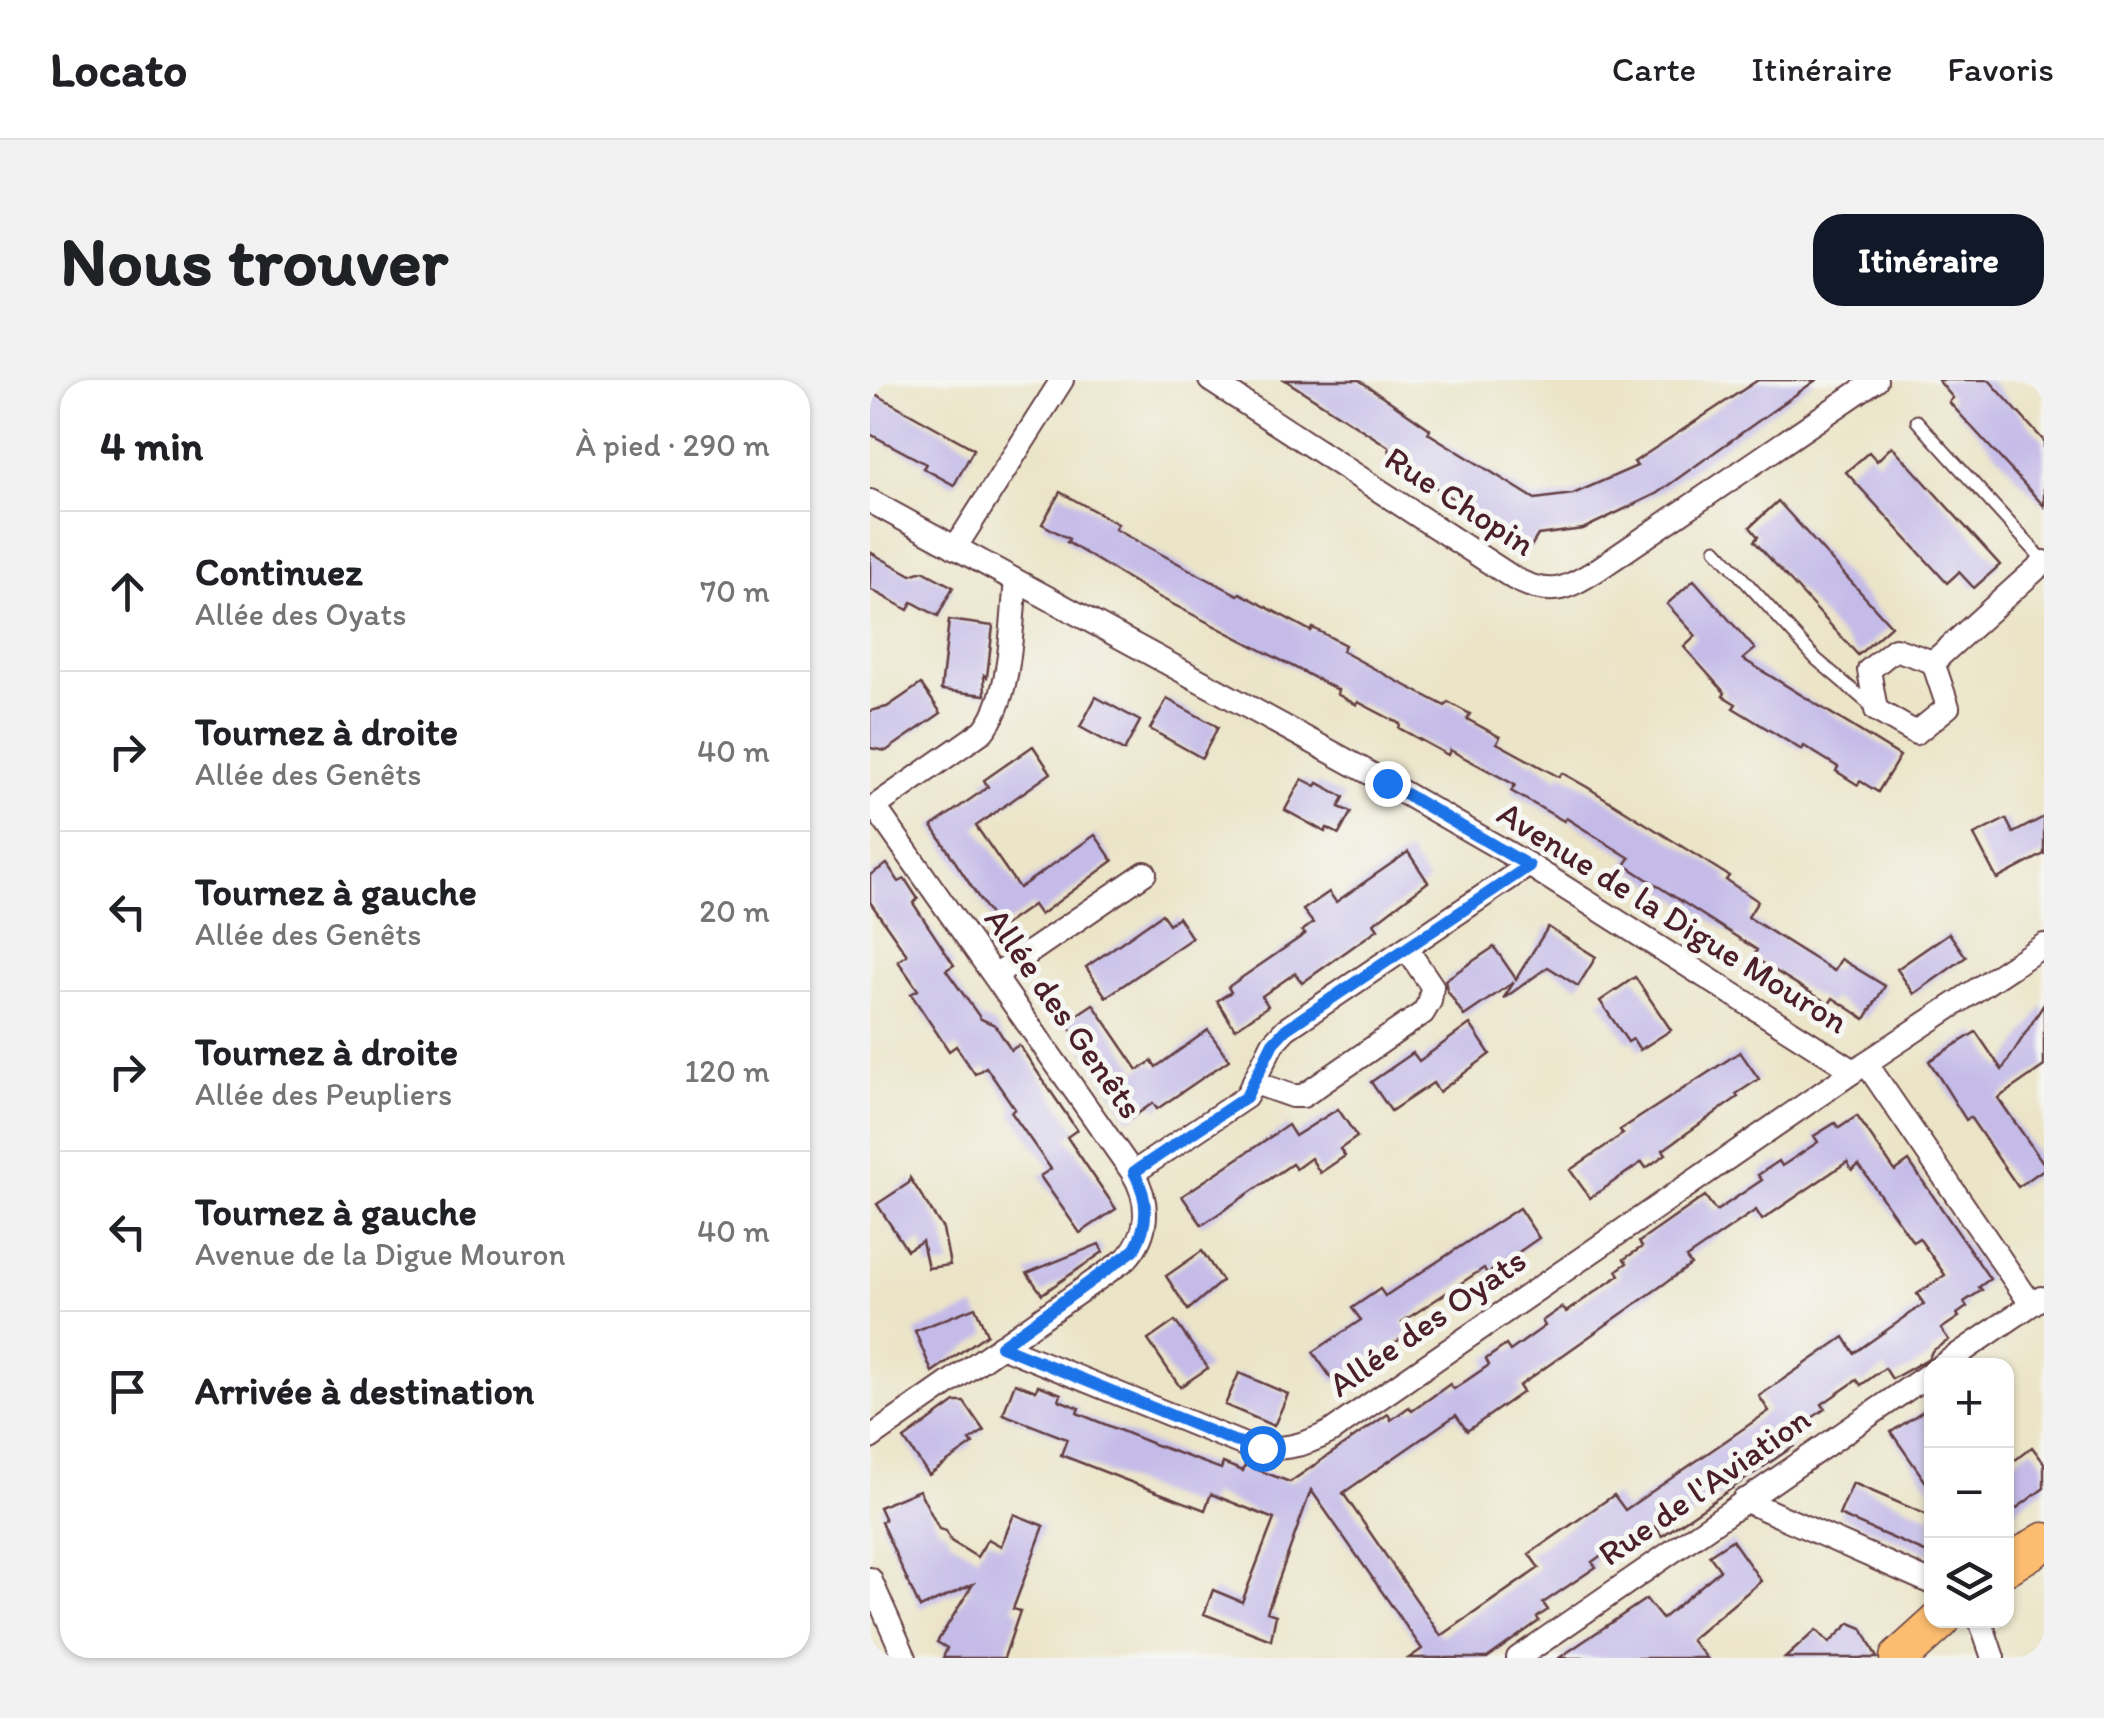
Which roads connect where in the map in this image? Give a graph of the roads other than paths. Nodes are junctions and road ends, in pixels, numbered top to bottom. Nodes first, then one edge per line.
1 (1062, 380) edge
2 (1210, 380) edge
3 (1876, 380) edge
4 (1916, 421) dead end
5 (870, 502) edge
6 (954, 548) junction
7 (1716, 549) dead end
8 (2044, 561) edge
9 (1016, 581) junction
10 (1933, 662) junction
11 (1876, 710) junction
12 (872, 808) edge
13 (1529, 866) junction
14 (1145, 873) dead end
15 (2044, 945) edge
16 (1406, 948) junction
17 (995, 976) junction
18 (1860, 1067) junction
19 (1255, 1083) junction
20 (1134, 1172) junction
21 (2038, 1300) edge
22 (1001, 1346) junction
23 (1953, 1358) edge
24 (1924, 1377) edge
25 (870, 1438) edge
26 (1744, 1500) junction
27 (2044, 1542) edge
28 (2014, 1561) edge
29 (870, 1579) edge
30 (1924, 1579) edge
31 (1932, 1628) edge
32 (1983, 1628) edge
33 (905, 1658) edge
34 (1518, 1658) edge
35 (1899, 1658) edge
36 (1994, 1658) edge

1 - 6 street
2 - 3 street, Rue Chopin
4 - 8 lane
5 - 6 street
6 - 9 street, Avenue de la Digue Mouron
7 - 11 lane
8 - 10 street
9 - 12 street
9 - 13 street, Avenue de la Digue Mouron
10 - 11 street
10 - 11 street
12 - 17 street, Allée des Genêts
13 - 16 street
13 - 18 street, Avenue de la Digue Mouron
14 - 17 street
15 - 18 street, Allée des Oyats
16 - 19 street
16 - 19 street
17 - 20 street, Allée des Genêts
18 - 21 street, Avenue de la Digue Mouron
18 - 22 street, Allée des Oyats
19 - 20 street
20 - 22 street, Allée des Genêts
21 - 23 street
22 - 25 street, Allée des Genêts
24 - 26 street, Rue de l'Aviation
26 - 30 street
26 - 34 street, Rue de l'Aviation
27 - 28 main road
29 - 33 street
31 - 35 main road
32 - 36 street

